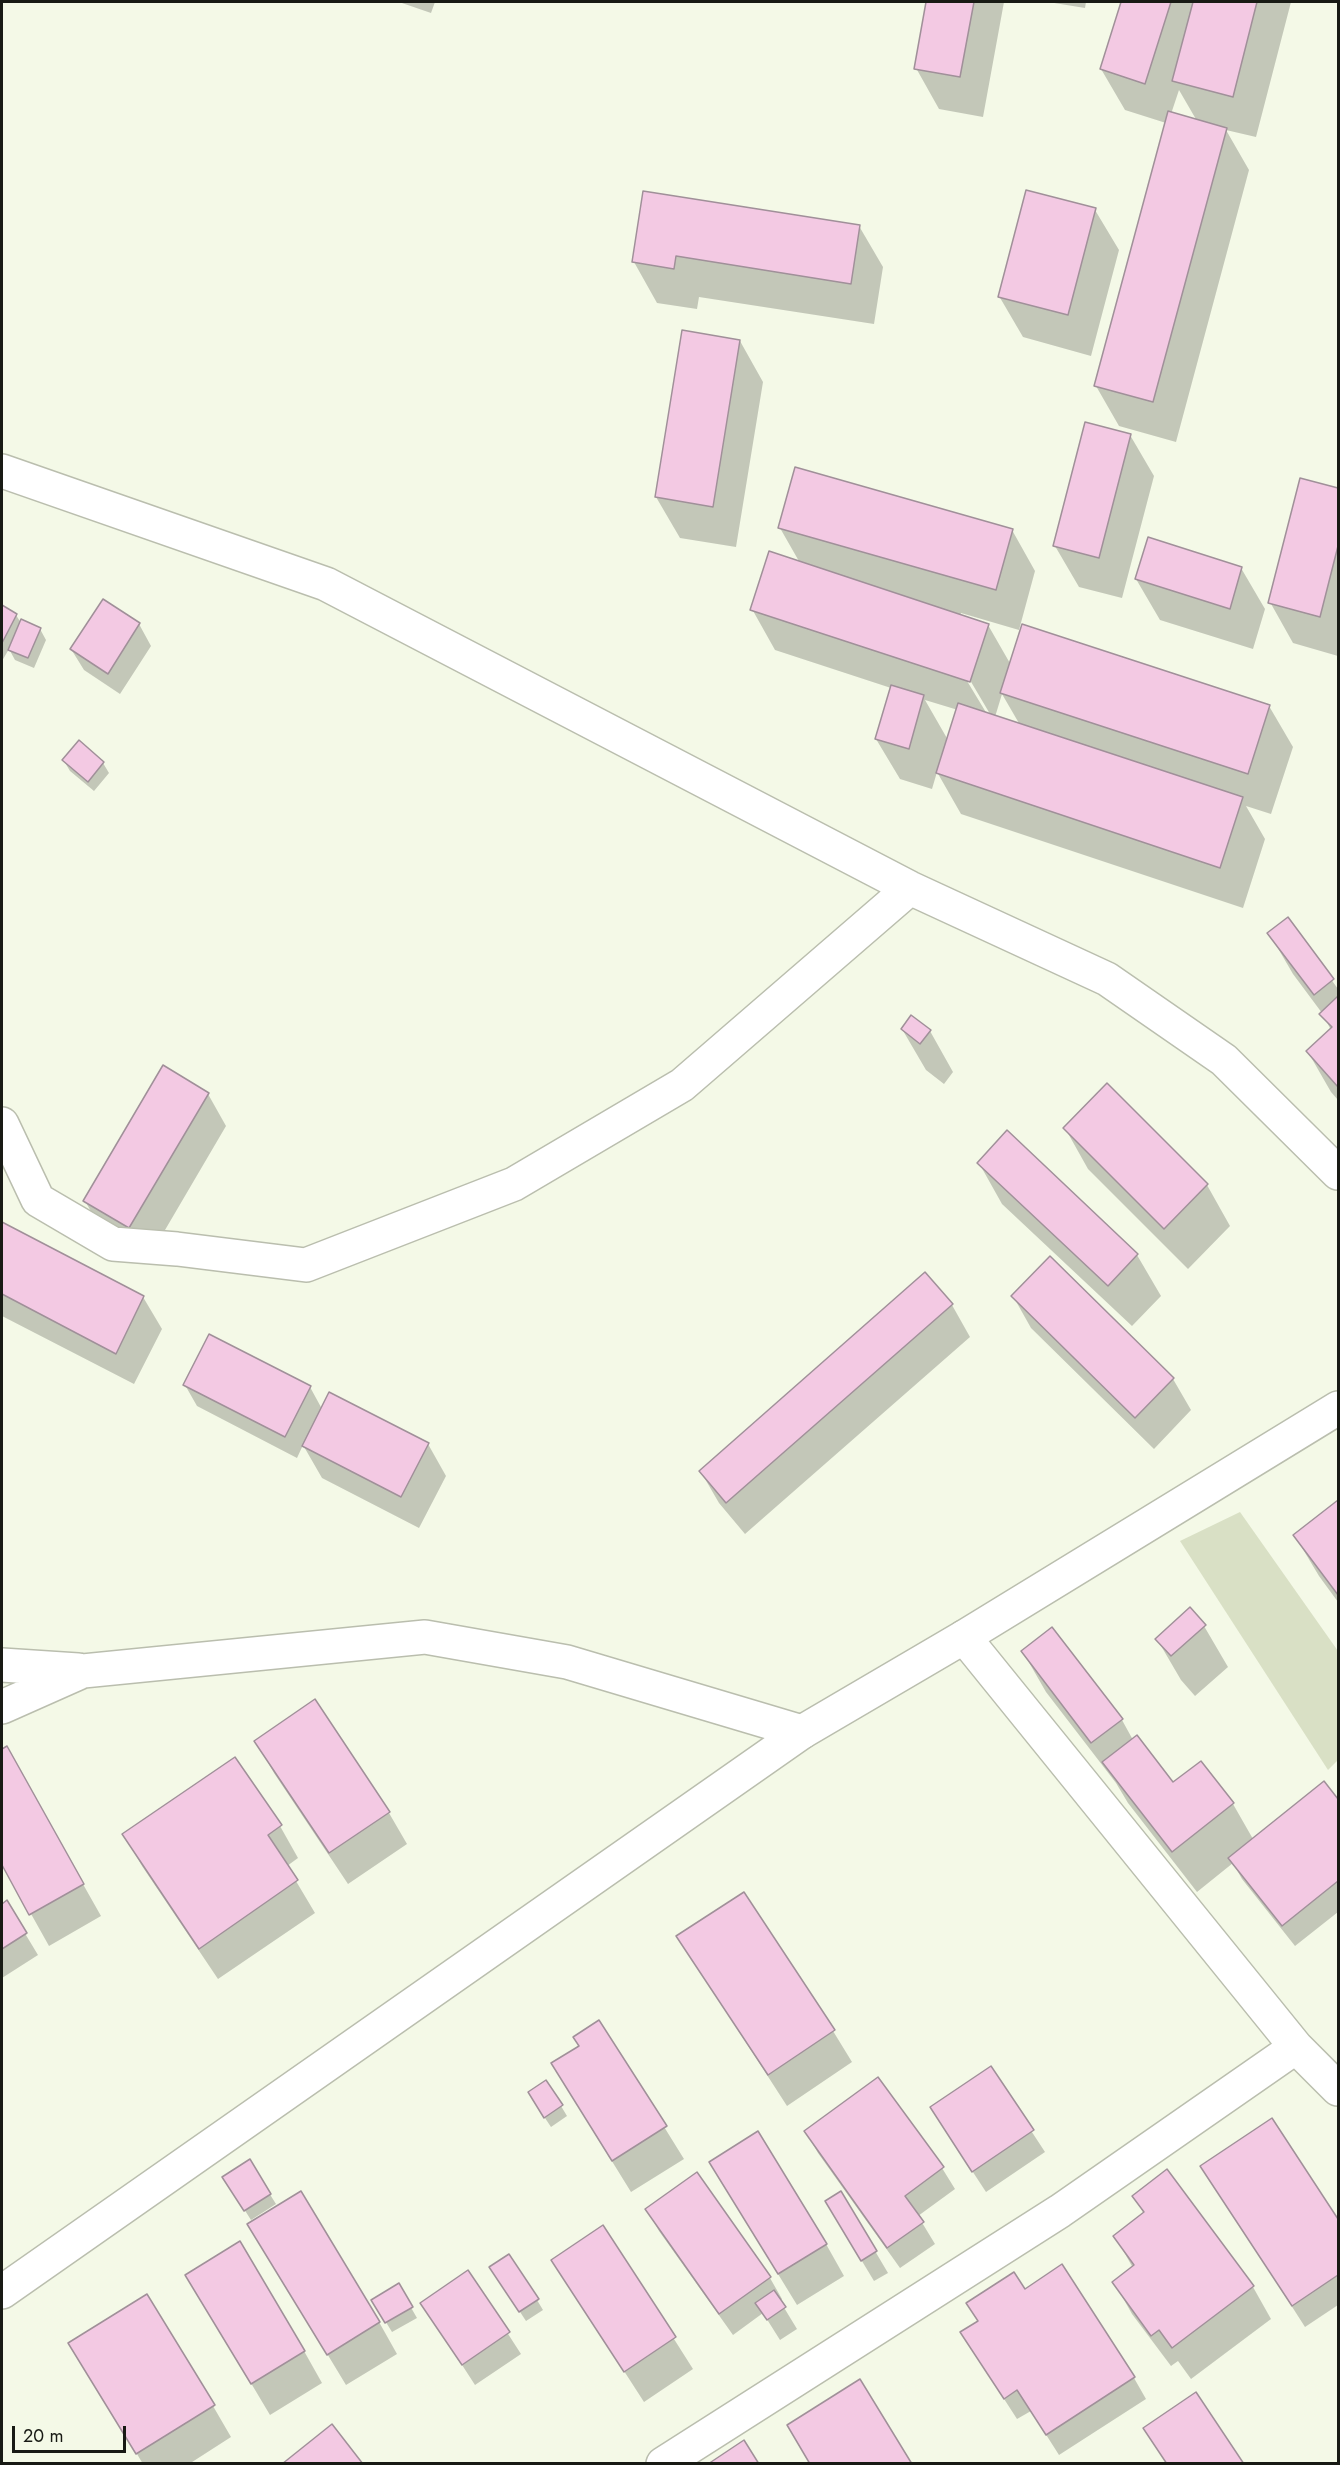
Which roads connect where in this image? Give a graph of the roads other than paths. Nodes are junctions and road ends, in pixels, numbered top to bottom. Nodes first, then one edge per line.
1 (2, 471) edge
2 (910, 888) junction
3 (2, 1124) edge
4 (1338, 1173) edge
5 (1338, 1408) edge
6 (964, 1637) junction
7 (2, 1665) edge
8 (83, 1671) junction
9 (2, 1707) edge
10 (802, 1732) junction
11 (1296, 2047) junction
12 (1338, 2089) edge
13 (2, 2292) edge
14 (663, 2463) edge

1 - 2 street
2 - 3 street
2 - 4 street
5 - 6 street
6 - 10 street
6 - 11 street
7 - 8 street
8 - 9 street
8 - 10 street
10 - 13 street
11 - 12 street
11 - 14 street

